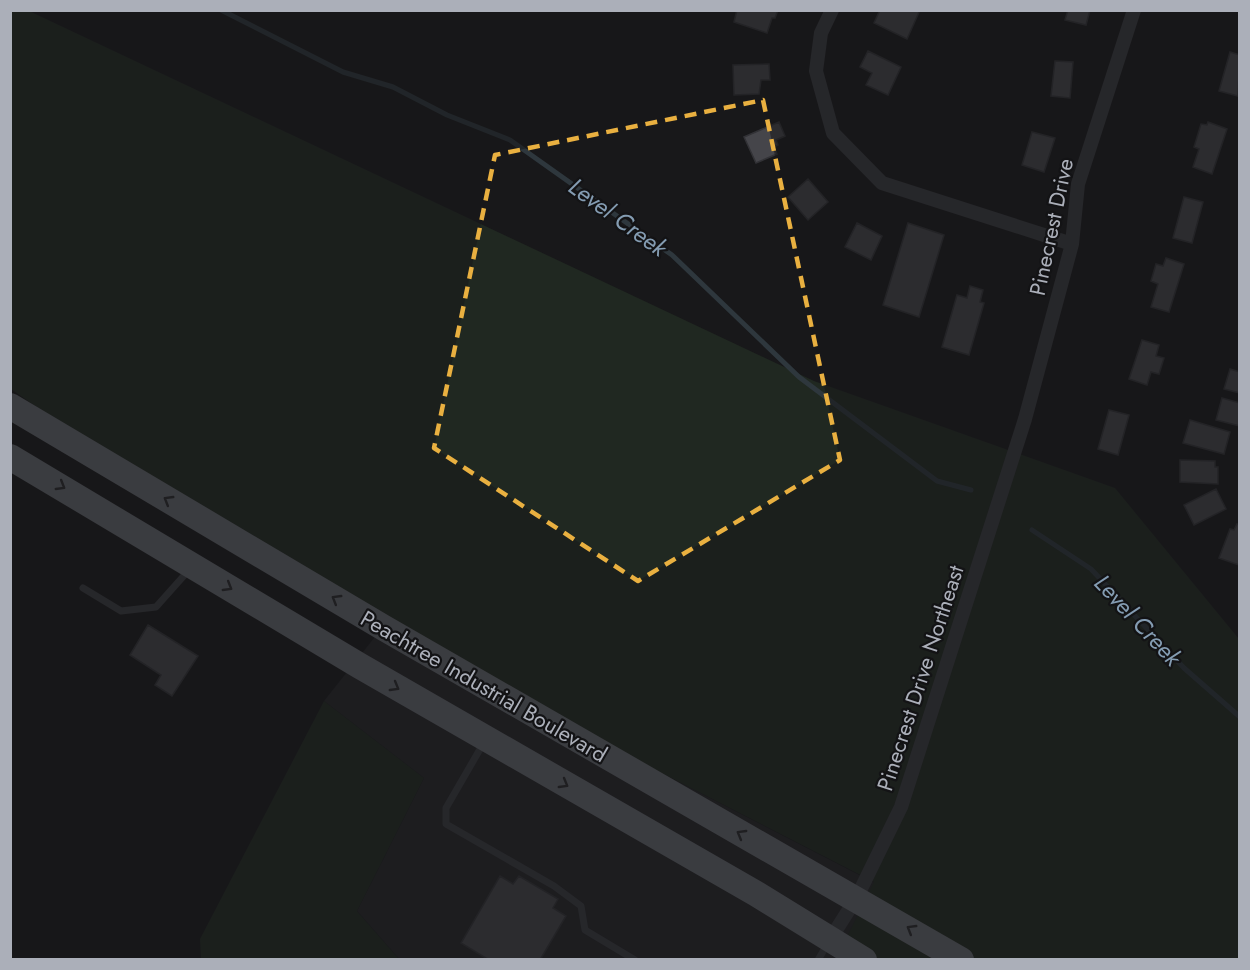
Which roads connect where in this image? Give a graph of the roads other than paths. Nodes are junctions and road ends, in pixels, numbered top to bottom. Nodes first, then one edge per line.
1 (832, 10) edge
2 (1134, 10) edge
3 (1072, 244) junction
4 (10, 406) edge
5 (1025, 419) joint
6 (10, 456) edge
7 (192, 566) junction
8 (83, 588) dead end
9 (486, 739) junction
10 (857, 897) junction
11 (825, 949) edge
12 (635, 960) edge
13 (864, 960) edge
14 (961, 960) edge

1 - 3 street
2 - 3 street, Pinecrest Drive
3 - 5 street, Pinecrest Drive
10 -> 4 highway, Peachtree Industrial Boulevard
5 - 10 street, Pinecrest Drive Northeast
6 -> 7 highway, Peachtree Industrial Boulevard
7 - 8 lane
7 -> 9 highway, Peachtree Industrial Boulevard
9 -> 11 highway, Peachtree Industrial Boulevard
9 - 12 lane
10 - 11 street, Pinecrest Drive Northeast
14 -> 10 highway, Peachtree Industrial Boulevard
11 - 13 highway, Peachtree Industrial Boulevard

